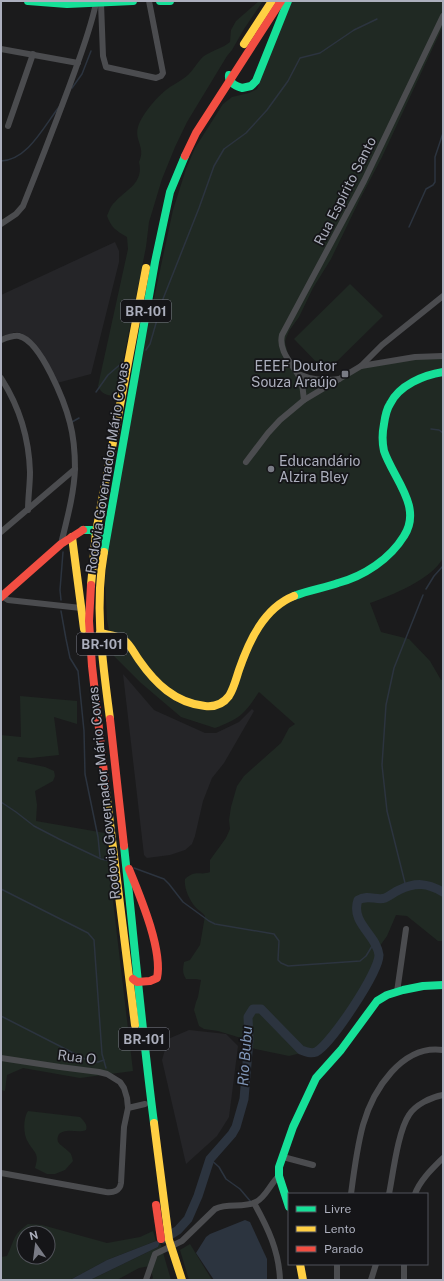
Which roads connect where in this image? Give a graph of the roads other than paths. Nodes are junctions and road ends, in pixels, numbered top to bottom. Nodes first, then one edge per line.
1 (28, 1) edge
2 (133, 1) edge
3 (149, 1) edge
4 (160, 1) edge
5 (170, 1) edge
6 (272, 1) edge
7 (281, 1) edge
8 (288, 1) edge
9 (103, 2) edge
10 (443, 16) edge
11 (1, 49) edge
12 (33, 54) junction
13 (233, 61) junction
14 (78, 63) junction
15 (230, 81) junction
16 (8, 126) dead end
17 (1, 224) edge
18 (443, 296) edge
19 (1, 340) edge
20 (443, 356) edge
21 (361, 366) junction
22 (443, 372) edge
23 (298, 374) junction
24 (1, 378) edge
25 (340, 379) junction
26 (304, 400) junction
27 (246, 462) dead end
28 (75, 469) junction
29 (100, 507) junction
30 (28, 510) junction
31 (83, 530) junction
32 (1, 532) edge
33 (96, 532) junction
34 (72, 537) junction
35 (61, 544) junction
36 (1, 596) edge
37 (81, 608) junction
38 (99, 611) junction
39 (100, 633) junction
40 (92, 666) junction
41 (124, 857) junction
42 (118, 888) junction
43 (406, 928) dead end
44 (139, 982) junction
45 (443, 985) edge
46 (397, 992) junction
47 (443, 1050) edge
48 (1, 1058) edge
49 (443, 1096) edge
50 (145, 1104) junction
51 (128, 1108) junction
52 (283, 1157) junction
53 (443, 1158) edge
54 (313, 1165) dead end
55 (1, 1173) edge
56 (279, 1176) junction
57 (351, 1193) edge
58 (389, 1193) edge
59 (416, 1193) edge
60 (254, 1203) junction
61 (288, 1204) edge
62 (162, 1221) junction
63 (170, 1259) junction
64 (300, 1265) edge
65 (337, 1265) edge
66 (376, 1265) edge
67 (404, 1265) edge
68 (146, 1280) edge
69 (174, 1280) edge
70 (182, 1280) edge
71 (280, 1280) edge
72 (303, 1280) edge
73 (337, 1280) edge
74 (371, 1280) edge
75 (404, 1280) edge

1 - 9 main road
2 - 9 main road
3 - 9 street
4 - 5 main road
6 - 13 main road, Rodovia Governador Mário Covas / BR-101
7 - 15 main road, Rodovia Governador Mário Covas / BR-101
8 - 15 main road
9 - 14 street
10 - 23 street, Rua Espírito Santo
11 - 12 street
12 - 14 street
12 - 16 street
13 - 15 main road
13 - 29 main road, Rodovia Governador Mário Covas / BR-101
14 - 17 street
15 - 38 main road, Rodovia Governador Mário Covas / BR-101
18 - 21 street
19 - 28 street
20 - 21 street
21 - 25 street
22 - 39 main road
23 - 25 street
23 - 26 street, Rua Espírito Santo
24 - 30 street
25 - 26 street
26 - 27 street
28 - 30 street
28 - 35 street
29 - 31 main road
29 - 33 main road, Rodovia Governador Mário Covas / BR-101
30 - 32 street
31 - 33 main road
31 - 34 main road
33 - 38 main road
33 - 40 main road, Rodovia Governador Mário Covas / BR-101
34 - 35 main road
34 - 37 main road
35 - 36 main road
36 - 37 street
37 - 40 main road
38 - 39 main road, Rodovia Governador Mário Covas / BR-101
39 - 41 main road, Rodovia Governador Mário Covas / BR-101
40 - 42 main road, Rodovia Governador Mário Covas / BR-101
41 - 44 main road, Rodovia Governador Mário Covas / BR-101
41 - 44 main road
42 - 44 main road
42 - 50 main road, Rodovia Governador Mário Covas / BR-101
43 - 46 street
44 - 62 main road, Rodovia Governador Mário Covas / BR-101
45 - 46 main road
46 - 52 main road
47 - 57 street
48 - 51 street, Rua O
49 - 58 street
50 - 51 street
50 - 62 main road, Rodovia Governador Mário Covas / BR-101
51 - 55 street, Rua O
52 - 54 street
52 - 56 main road
53 - 59 street
56 - 60 street
56 - 61 main road
60 - 68 street
60 - 71 street
62 - 63 main road, Rodovia Governador Mário Covas / BR-101
63 - 69 main road, Rodovia Governador Mário Covas / BR-101
63 - 70 main road, Rodovia Governador Mário Covas / BR-101
64 - 72 main road
65 - 73 street
66 - 74 street
67 - 75 street

